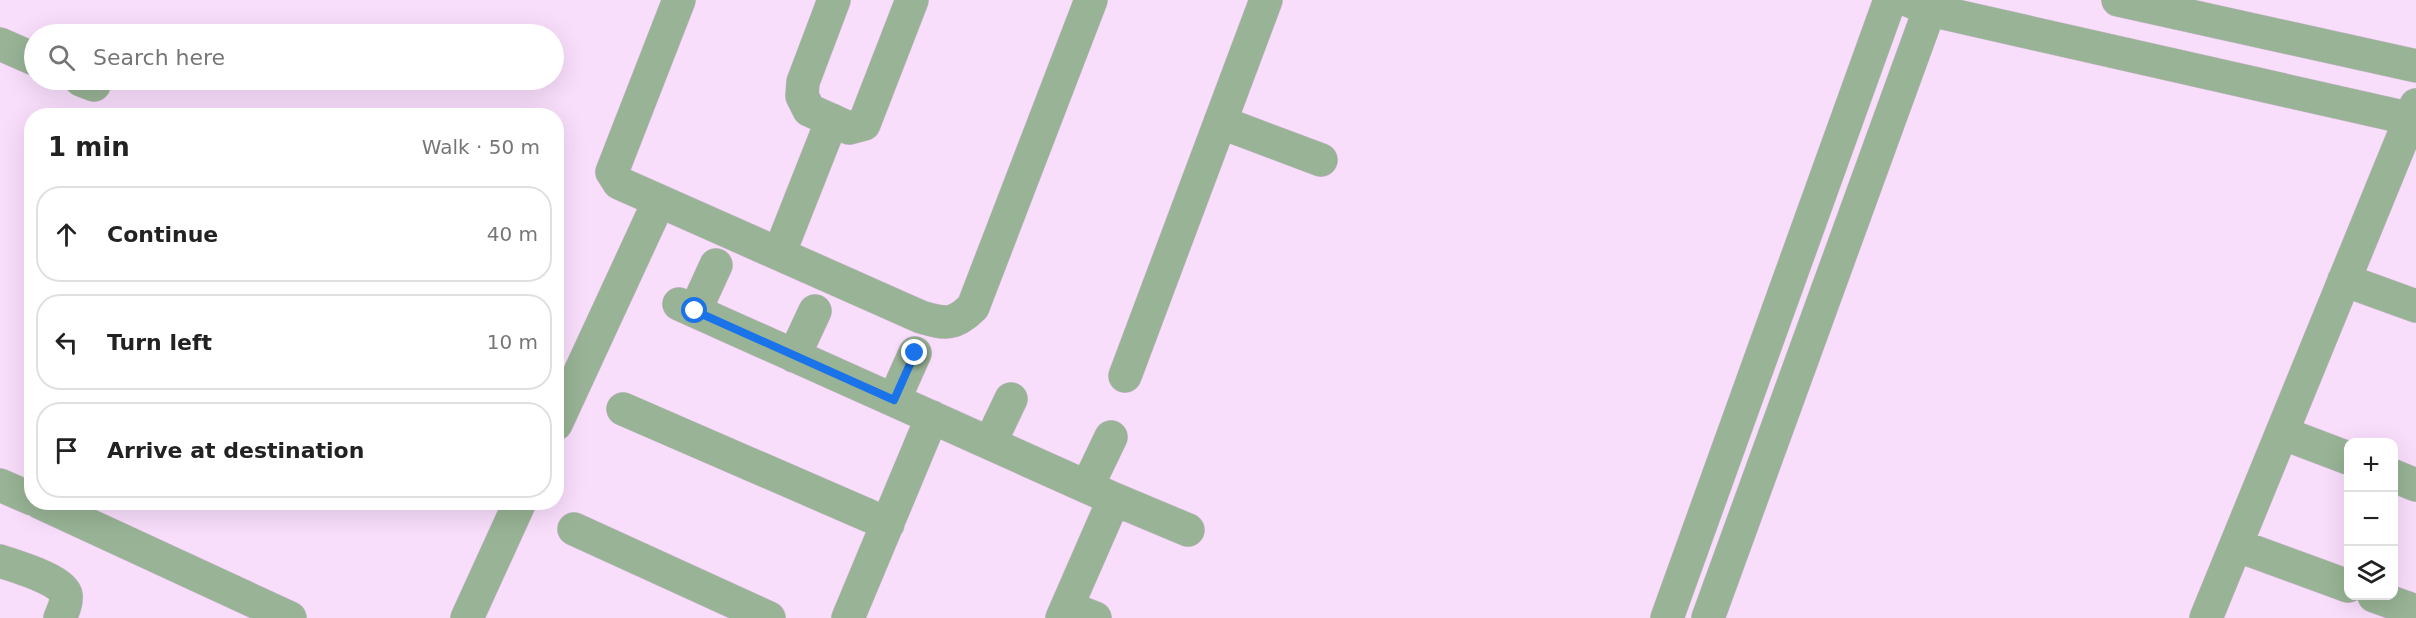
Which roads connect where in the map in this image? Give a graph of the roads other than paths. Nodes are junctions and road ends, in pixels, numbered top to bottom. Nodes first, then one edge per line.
1 (679, 0) edge
2 (834, 0) edge
3 (912, 0) edge
4 (1091, 0) edge
5 (1266, 0) edge
6 (1890, 0) edge
7 (2118, 0) edge
8 (1923, 3) edge
9 (0, 44) edge
10 (24, 55) edge
11 (2416, 66) edge
12 (2414, 114) edge
13 (832, 120) junction
14 (1220, 122) junction
15 (1321, 160) dead end
16 (654, 212) dead end
17 (779, 254) junction
18 (716, 265) dead end
19 (2344, 280) junction
20 (2416, 306) edge
21 (815, 311) dead end
22 (915, 353) dead end
23 (794, 356) junction
24 (1125, 376) dead end
25 (1011, 399) dead end
26 (894, 400) junction
27 (564, 407) edge
28 (623, 409) dead end
29 (932, 417) junction
30 (2282, 433) junction
31 (1110, 437) dead end
32 (990, 443) junction
33 (2344, 456) edge
34 (2398, 477) edge
35 (0, 484) edge
36 (2416, 484) edge
37 (1101, 493) junction
38 (24, 495) edge
39 (56, 510) edge
40 (516, 510) edge
41 (888, 524) junction
42 (574, 529) dead end
43 (1188, 530) dead end
44 (2236, 545) junction
45 (0, 561) edge
46 (2344, 584) edge
47 (2385, 600) edge
48 (2416, 611) edge
49 (1075, 614) edge
50 (60, 618) edge
51 (290, 618) edge
52 (467, 618) edge
53 (768, 618) edge
54 (848, 618) edge
55 (1667, 618) edge
56 (1708, 618) edge
57 (2206, 618) edge

1 - 17 street
2 - 13 street
3 - 13 street
4 - 17 street
5 - 14 street
6 - 55 street
7 - 11 street
8 - 12 street
8 - 56 street
9 - 10 street
12 - 19 street
13 - 17 street
14 - 15 street
14 - 24 street
16 - 27 street
18 - 23 street
19 - 20 street
19 - 30 street
21 - 23 street
22 - 26 street
23 - 26 street
25 - 32 street
26 - 29 street
28 - 41 street
29 - 32 street
29 - 41 street
30 - 33 street
30 - 44 street
31 - 37 street
32 - 37 street
34 - 36 street
35 - 38 street
37 - 43 street
37 - 49 street
39 - 51 street
40 - 52 street
41 - 54 street
42 - 53 street
44 - 46 street
44 - 57 street
45 - 50 street
47 - 48 street

